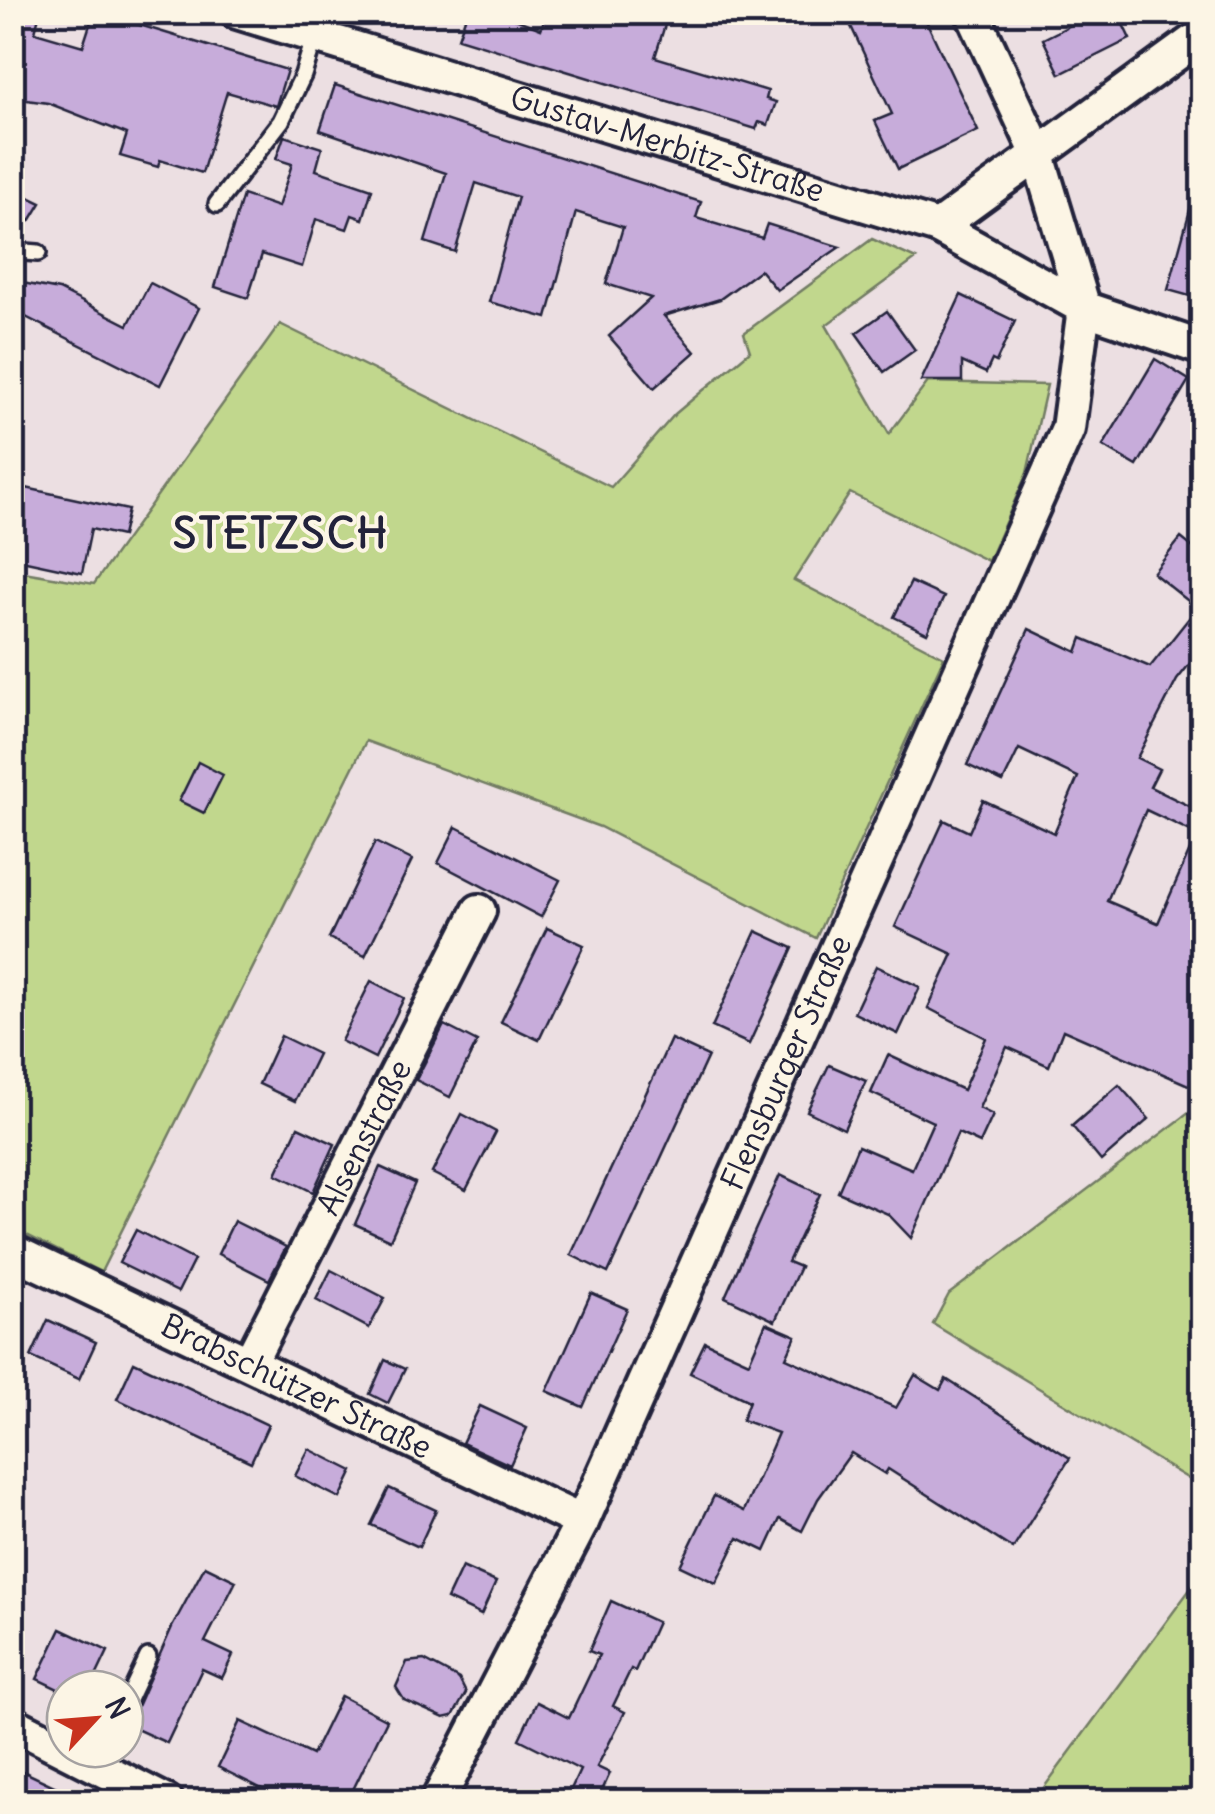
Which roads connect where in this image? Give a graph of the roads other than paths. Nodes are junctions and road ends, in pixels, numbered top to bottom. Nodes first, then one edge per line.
1 (237, 12) edge
2 (972, 12) edge
3 (1202, 35) edge
4 (315, 36) junction
5 (1038, 152) junction
6 (216, 204) dead end
7 (938, 226) junction
8 (12, 251) edge
9 (38, 253) dead end
10 (1084, 308) junction
11 (1202, 348) edge
12 (480, 911) dead end
13 (12, 1251) edge
14 (250, 1362) junction
15 (582, 1522) junction
16 (148, 1657) dead end
17 (142, 1669) edge
18 (12, 1723) edge
19 (45, 1736) edge
20 (118, 1769) edge
21 (167, 1802) edge
22 (438, 1802) edge

1 - 4 street, Gustav-Merbitz-Straße
2 - 5 street
3 - 5 street
4 - 6 lane
4 - 7 street, Gustav-Merbitz-Straße
5 - 7 street
5 - 10 street
7 - 10 street, Gustav-Merbitz-Straße
8 - 9 lane
10 - 11 street, Gustav-Merbitz-Straße
10 - 15 street, Flensburger Straße
12 - 14 street, Alsenstraße
13 - 14 street, Brabschützer Straße
14 - 15 street, Brabschützer Straße
15 - 22 street, Flensburger Straße
16 - 17 lane
18 - 19 street
20 - 21 street

